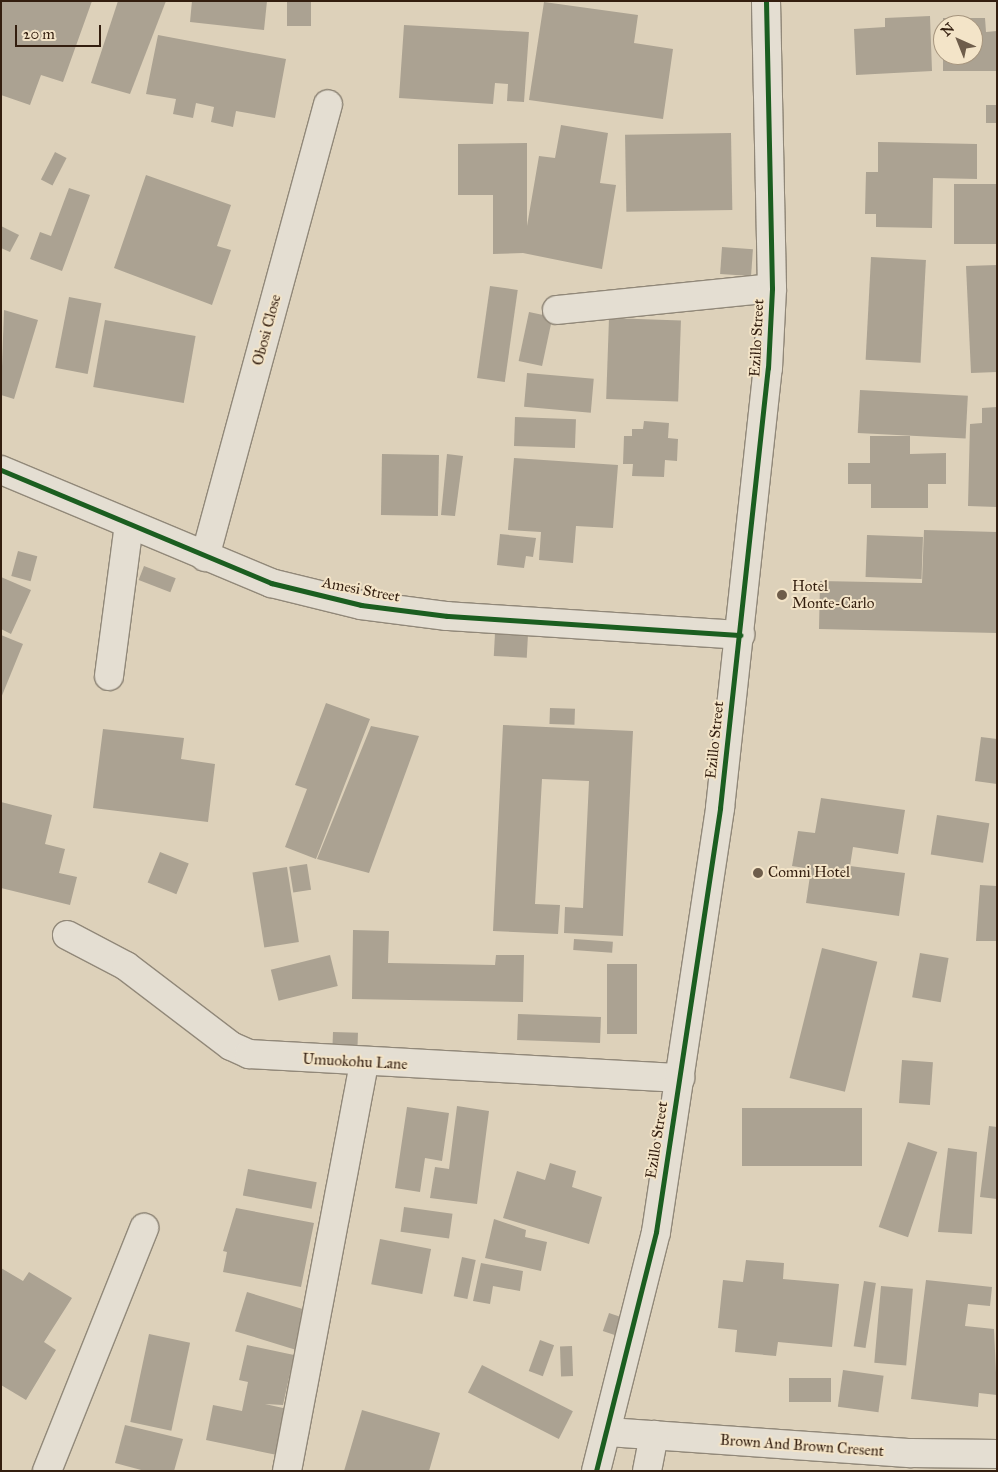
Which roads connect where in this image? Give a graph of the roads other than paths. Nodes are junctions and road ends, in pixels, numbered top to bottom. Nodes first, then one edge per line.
1 (766, 1) edge
2 (328, 104) dead end
3 (772, 288) junction
4 (556, 310) dead end
5 (1, 470) edge
6 (129, 525) junction
7 (205, 557) junction
8 (740, 635) junction
9 (109, 676) dead end
10 (67, 935) dead end
11 (364, 1063) junction
12 (680, 1078) junction
13 (144, 1228) dead end
14 (608, 1432) junction
15 (654, 1435) junction
16 (997, 1454) edge
17 (47, 1471) edge
18 (287, 1471) edge
19 (596, 1471) edge
20 (647, 1471) edge

1 - 3 street, Ezillo Street
2 - 7 street, Obosi Close
3 - 4 street
3 - 8 street, Ezillo Street
5 - 6 street, Amesi Street
6 - 7 street, Amesi Street
6 - 9 street
7 - 8 street, Amesi Street
8 - 12 street, Ezillo Street
10 - 11 street, Umuokohu Lane
11 - 12 street, Umuokohu Lane
11 - 18 street
12 - 14 street, Ezillo Street
13 - 17 street
14 - 15 street, Brown And Brown Cresent
14 - 19 street, Ezillo Street
15 - 16 street, Brown And Brown Cresent
15 - 20 street

